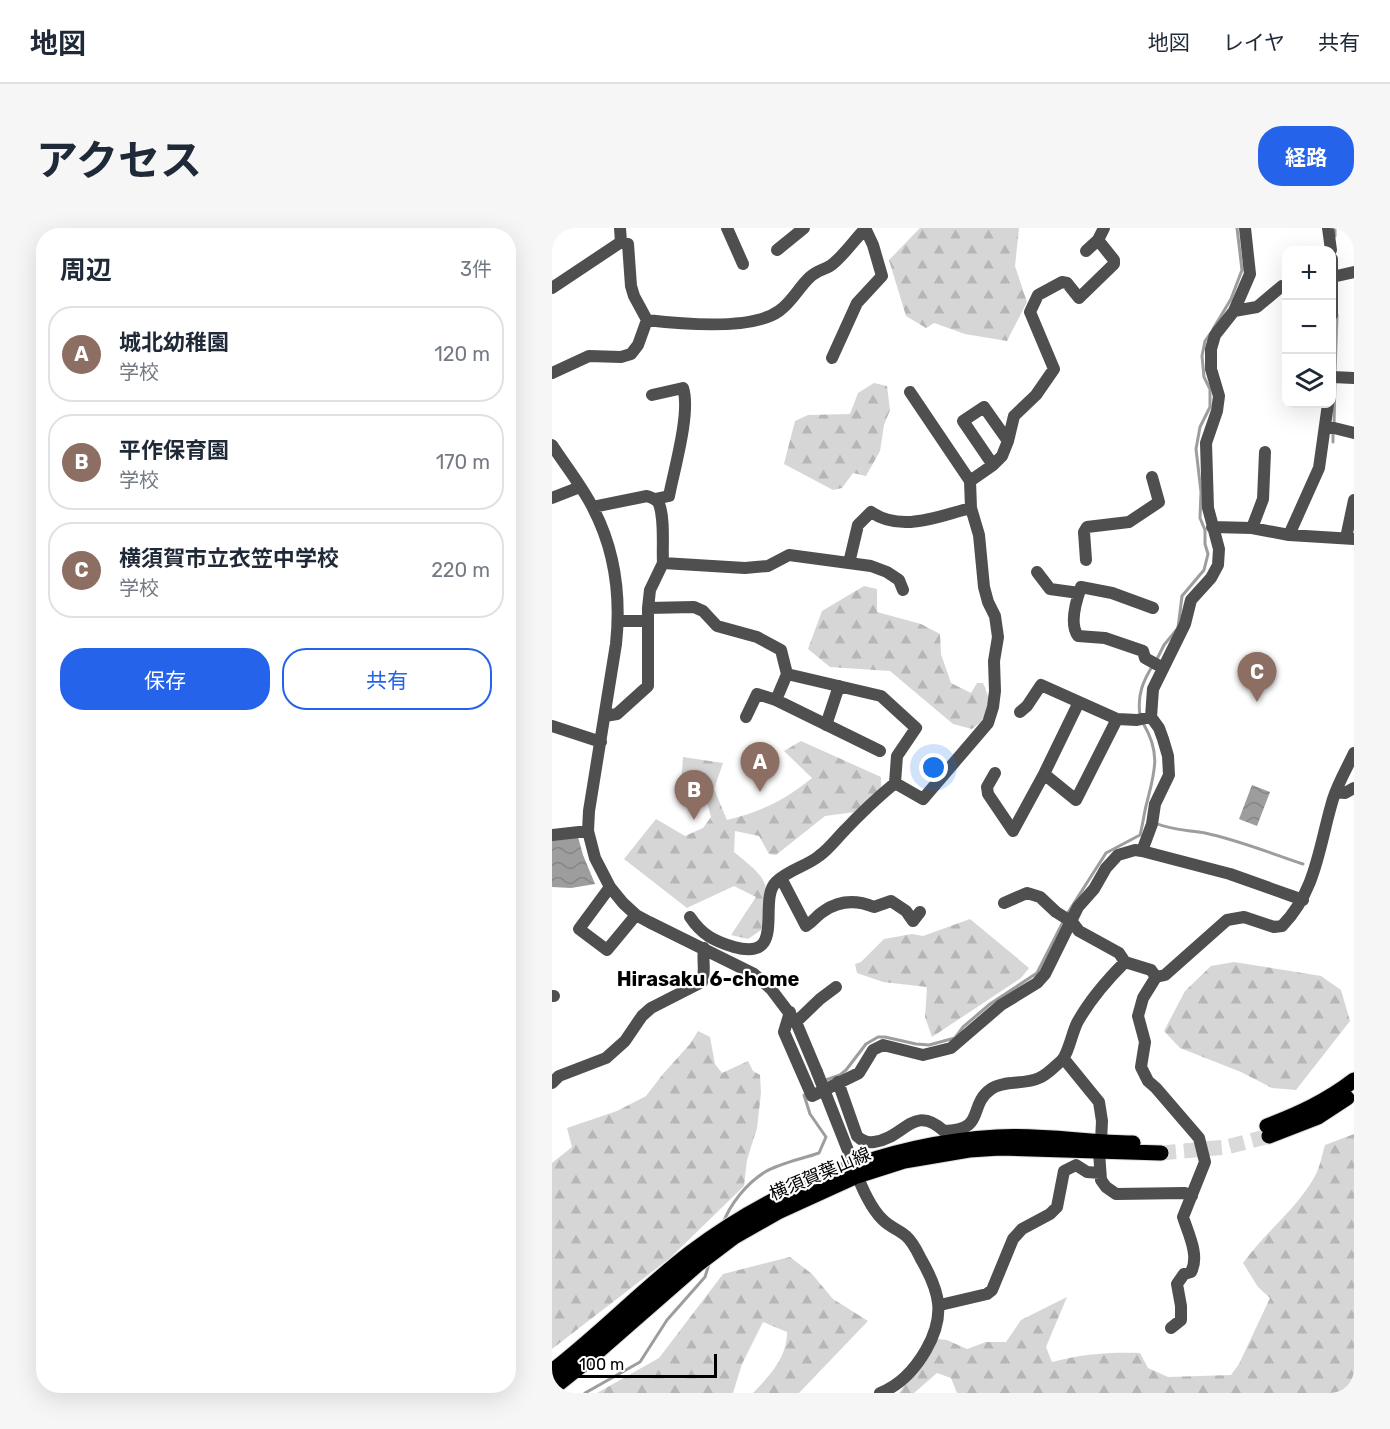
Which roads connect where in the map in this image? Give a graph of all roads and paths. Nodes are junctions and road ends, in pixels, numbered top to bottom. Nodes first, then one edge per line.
1 (727, 228) edge
2 (804, 228) edge
3 (865, 228) edge
4 (1104, 228) edge
5 (1245, 228) edge
6 (1328, 228) edge
7 (622, 233) edge
8 (1098, 240) junction
9 (1330, 246) edge
10 (777, 249) dead end
11 (1086, 251) dead end
12 (743, 264) dead end
13 (1354, 272) edge
14 (1336, 275) edge
15 (1282, 286) edge
16 (552, 288) edge
17 (1234, 311) junction
18 (647, 320) junction
19 (832, 358) dead end
20 (552, 373) edge
21 (1336, 377) edge
22 (1354, 378) edge
23 (910, 393) dead end
24 (652, 395) dead end
25 (1328, 408) edge
26 (1326, 426) junction
27 (1354, 433) edge
28 (1008, 441) junction
29 (552, 445) edge
30 (1265, 452) dead end
31 (993, 465) junction
32 (1152, 477) dead end
33 (970, 481) junction
34 (580, 487) junction
35 (552, 498) edge
36 (655, 499) junction
37 (1354, 501) edge
38 (593, 507) junction
39 (971, 508) junction
40 (1212, 527) junction
41 (1252, 528) junction
42 (1289, 534) junction
43 (1350, 538) edge
44 (1086, 560) dead end
45 (663, 562) junction
46 (849, 563) junction
47 (1037, 572) dead end
48 (903, 590) dead end
49 (1079, 593) junction
50 (648, 608) junction
51 (1153, 608) dead end
52 (619, 621) junction
53 (647, 621) junction
54 (1157, 665) junction
55 (787, 674) junction
56 (839, 686) junction
57 (776, 700) junction
58 (1078, 702) junction
59 (1020, 712) dead end
60 (605, 717) junction
61 (746, 717) dead end
62 (1151, 717) junction
63 (1117, 719) junction
64 (826, 725) junction
65 (552, 726) edge
66 (601, 742) junction
67 (880, 751) dead end
68 (1354, 753) edge
69 (995, 773) dead end
70 (1044, 774) junction
71 (895, 783) junction
72 (1354, 788) edge
73 (1336, 792) junction
74 (588, 831) junction
75 (552, 835) edge
76 (1142, 851) junction
77 (781, 878) junction
78 (610, 887) junction
79 (1303, 900) junction
80 (1004, 903) dead end
81 (920, 912) dead end
82 (636, 915) junction
83 (690, 917) dead end
84 (1072, 922) junction
85 (710, 946) junction
86 (1125, 962) junction
87 (1156, 976) junction
88 (836, 987) dead end
89 (793, 1017) junction
90 (1064, 1059) junction
91 (1354, 1080) edge
92 (838, 1082) junction
93 (552, 1083) edge
94 (1354, 1093) edge
95 (1100, 1147) junction
96 (1161, 1148) tunnel mouth
97 (853, 1165) junction
98 (1100, 1173) junction
99 (1192, 1196) junction
100 (940, 1305) junction
101 (1171, 1328) dead end
102 (552, 1371) edge
103 (552, 1389) edge
104 (880, 1393) edge

1 - 12 street
2 - 10 street
3 - 18 street
3 - 19 street
4 - 8 street
5 - 17 street
6 - 9 street
7 - 16 street
7 - 18 street
8 - 11 street
8 - 28 street
13 - 14 street
15 - 17 street
17 - 40 street
18 - 20 street
21 - 22 street
23 - 33 street
24 - 36 street
25 - 26 street
26 - 27 street
26 - 42 street
28 - 31 street
28 - 31 street
29 - 34 street
30 - 41 street
31 - 33 street
32 - 44 street
33 - 39 street
34 - 35 street
34 - 38 street
36 - 38 street
36 - 45 street
37 - 43 street
38 - 52 street
39 - 46 street
39 - 71 street
40 - 41 street
40 - 54 street
41 - 42 street
42 - 43 street
45 - 46 street
45 - 50 street
46 - 48 street
47 - 49 street
49 - 51 street
49 - 54 street
50 - 53 street
50 - 55 street
52 - 53 street
52 - 60 street
53 - 60 street
54 - 62 street
55 - 56 street
55 - 57 street
56 - 64 street
56 - 71 street
57 - 61 street
57 - 64 street
58 - 59 street
58 - 63 street
58 - 70 street
60 - 66 street
62 - 63 street
62 - 76 street
63 - 70 street
64 - 67 street
65 - 66 street
66 - 74 street
68 - 73 street
69 - 70 street
71 - 77 street
72 - 73 street
73 - 79 street
74 - 75 street
74 - 78 street
76 - 79 street
76 - 84 street
77 - 81 street
77 - 85 street
78 - 82 street
78 - 82 street
79 - 87 street
80 - 84 street
82 - 85 street
83 - 85 street
84 - 86 street
84 - 92 street
85 - 89 street
85 - 93 street
86 - 87 street
86 - 90 street
87 - 99 street
88 - 89 street
89 - 92 street
89 - 97 street, bridge
90 - 92 street
90 - 95 street
91 - 94 main road
95 - 96 main road, 横須賀葉山線
95 - 97 main road, 横須賀葉山線
95 - 98 street
97 - 100 street
97 - 102 main road, 横須賀葉山線
97 - 103 main road, 横須賀葉山線
98 - 99 street
98 - 100 street
99 - 101 street
100 - 104 street

